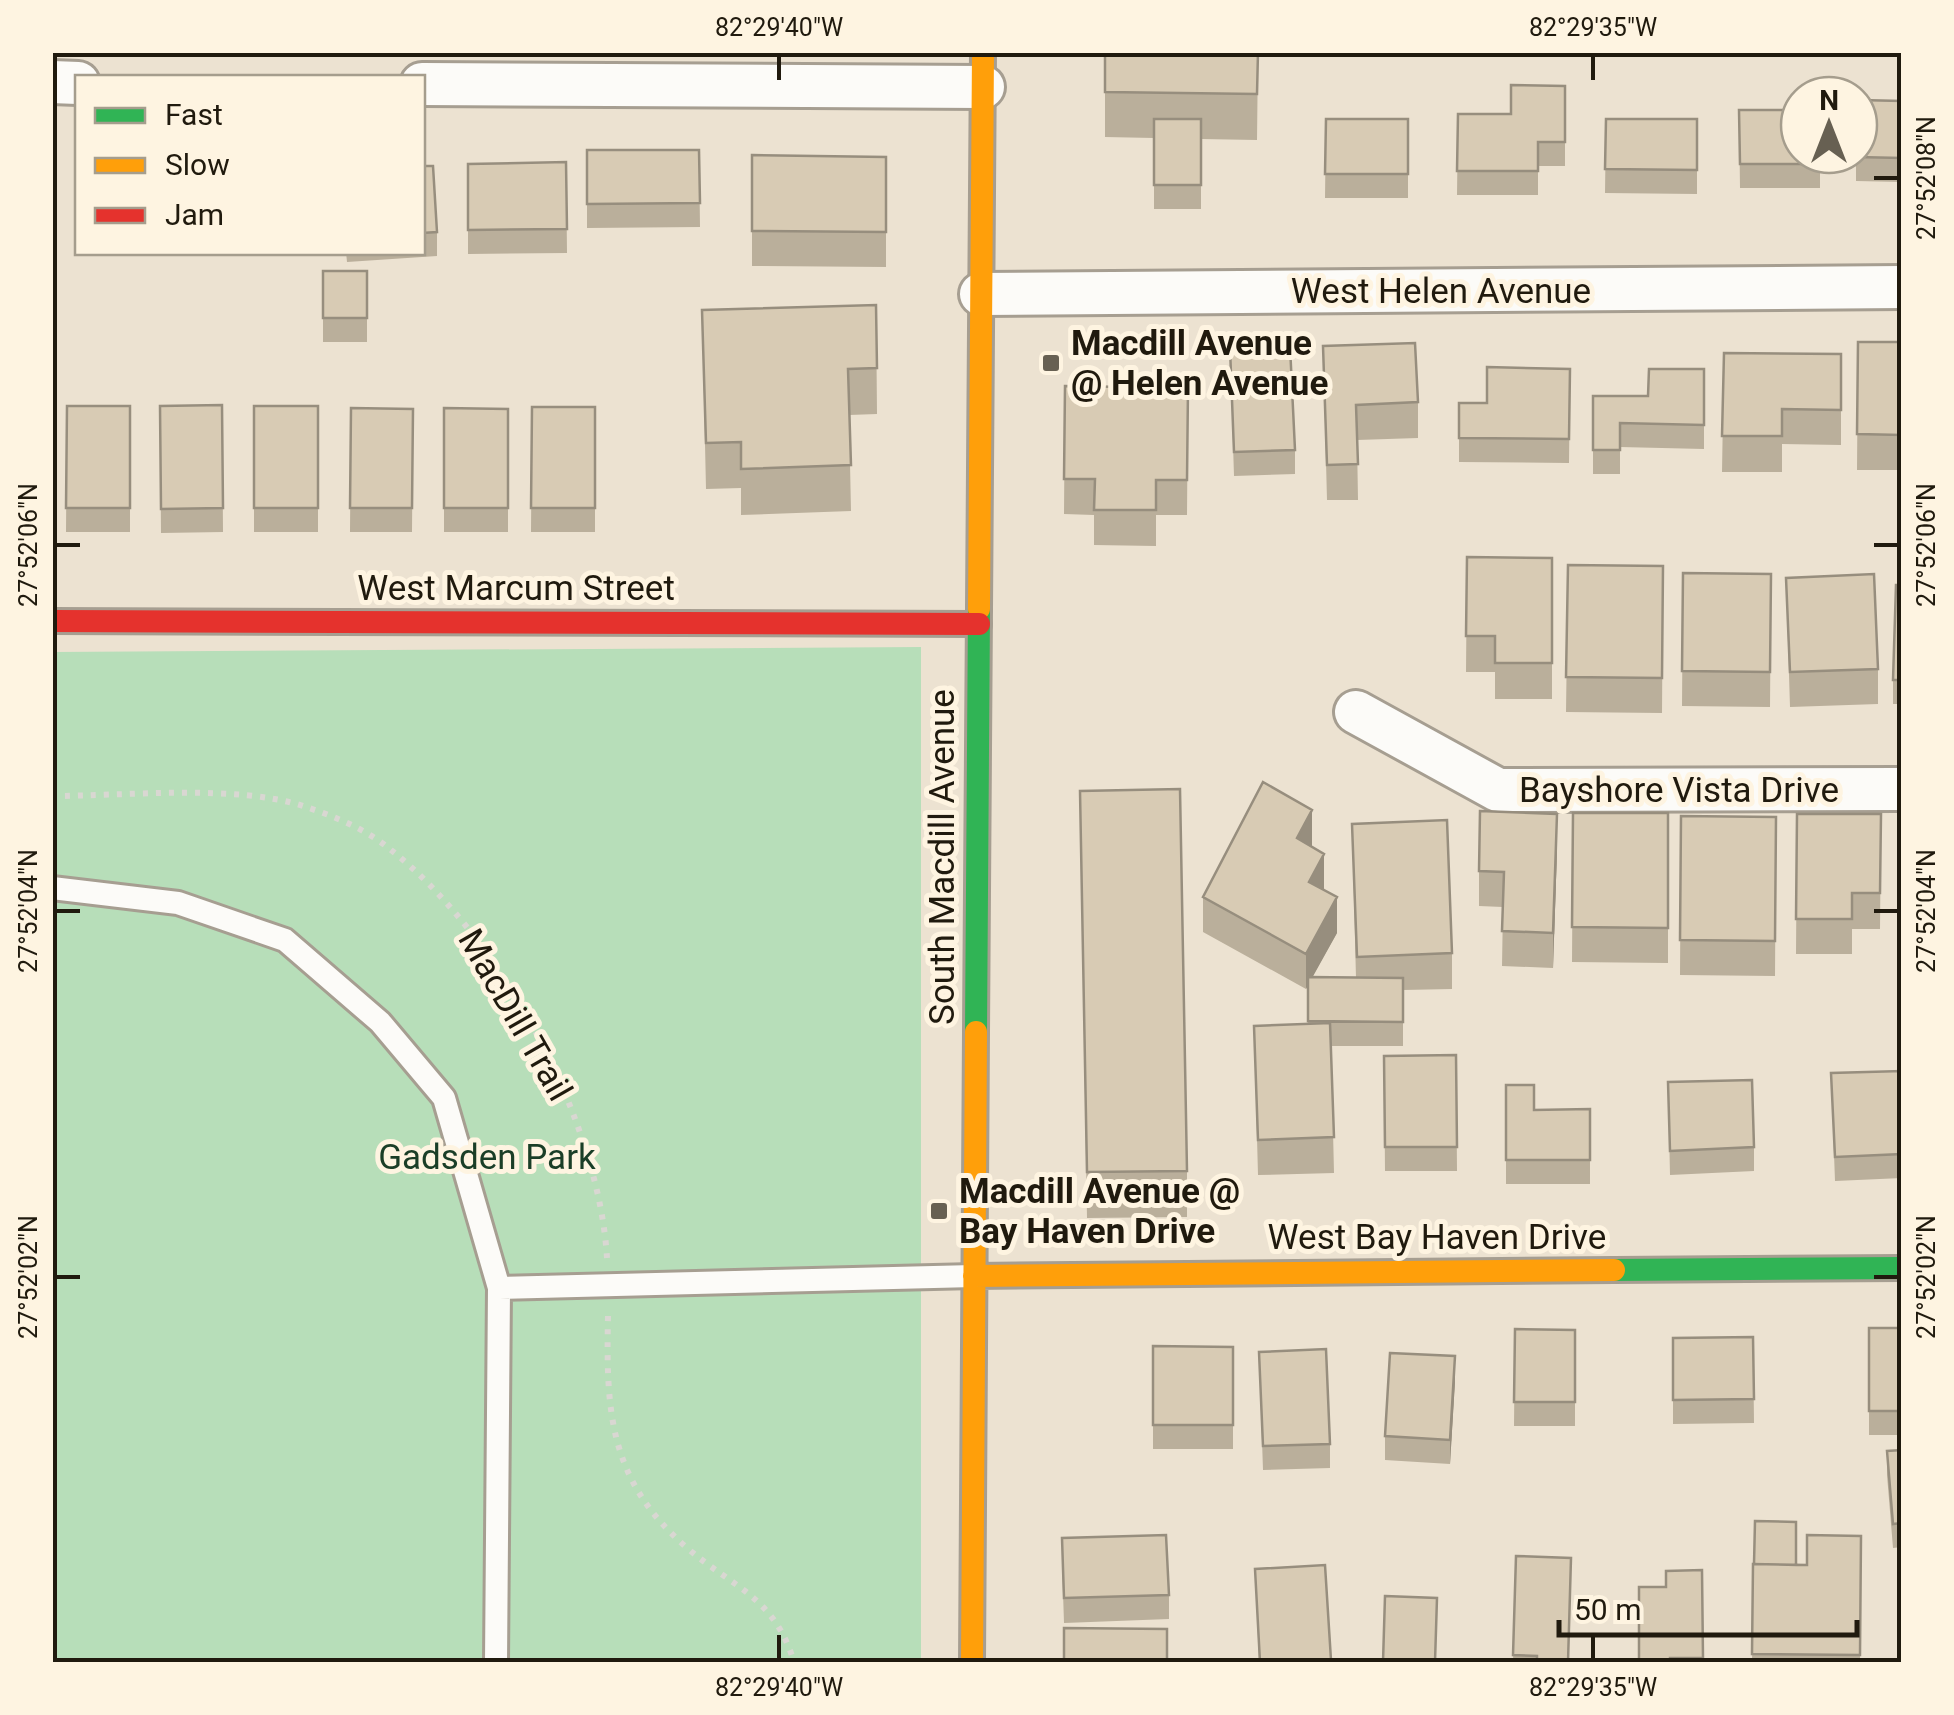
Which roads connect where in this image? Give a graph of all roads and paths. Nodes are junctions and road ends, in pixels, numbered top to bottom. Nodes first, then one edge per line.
1 (984, 70) edge
2 (425, 84) edge
3 (1902, 287) edge
4 (981, 294) junction
5 (52, 621) edge
6 (979, 624) junction
7 (1356, 712) dead end
8 (1902, 790) edge
9 (52, 796) edge
10 (52, 888) edge
11 (1902, 1268) edge
12 (974, 1276) junction
13 (609, 1285) junction
14 (499, 1288) junction
15 (496, 1662) edge
16 (794, 1662) edge
17 (972, 1662) edge

1 - 2 street
1 - 4 street, South Macdill Avenue
3 - 4 street, West Helen Avenue
4 - 6 street, South Macdill Avenue
5 - 6 street, West Marcum Street
6 - 12 street, South Macdill Avenue
7 - 8 street, Bayshore Vista Drive
9 - 13 path, MacDill Trail
10 - 14 lane
11 - 12 street, West Bay Haven Drive
12 - 13 lane
12 - 17 street, South Macdill Avenue
13 - 14 lane
13 - 16 path, MacDill Trail
14 - 15 lane

